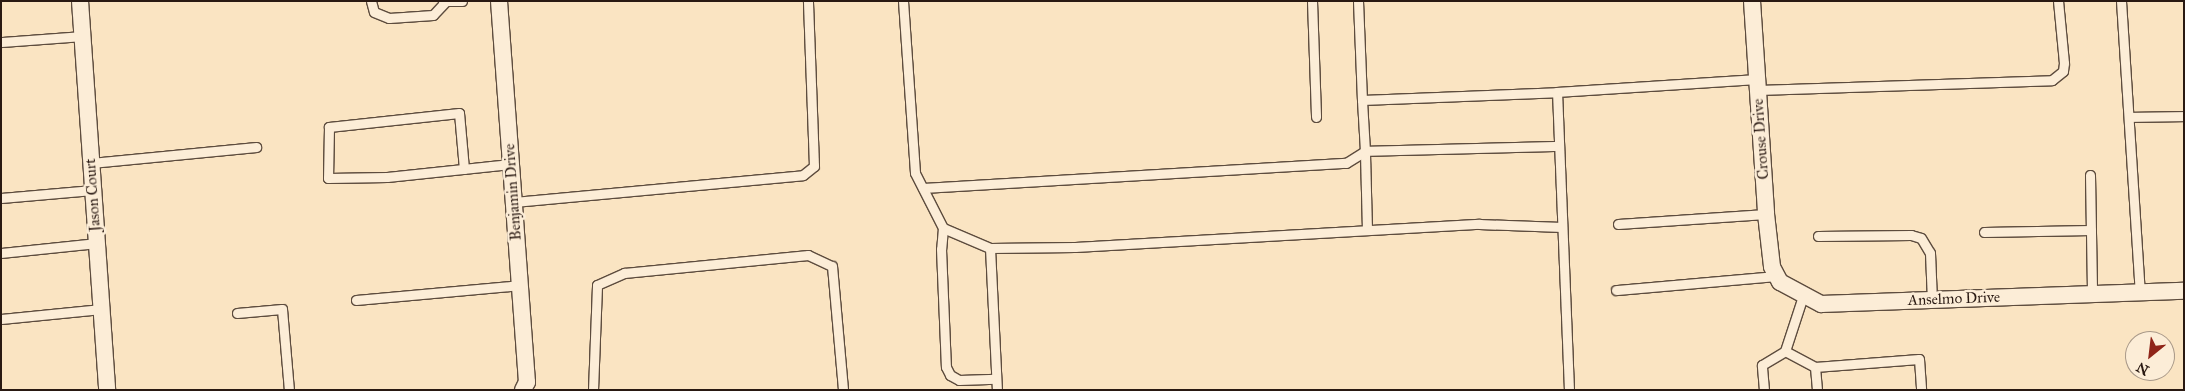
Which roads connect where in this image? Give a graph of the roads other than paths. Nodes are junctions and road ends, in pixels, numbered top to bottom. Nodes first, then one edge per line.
1 (80, 1) edge
2 (371, 1) edge
3 (462, 1) edge
4 (499, 1) edge
5 (808, 1) edge
6 (903, 1) edge
7 (1312, 1) edge
8 (1358, 1) edge
9 (1752, 1) edge
10 (2058, 1) edge
11 (2121, 1) edge
12 (444, 2) edge
13 (82, 36) junction
14 (1, 42) edge
15 (1758, 84) junction
16 (1557, 92) junction
17 (1362, 100) junction
18 (2184, 116) edge
19 (1316, 117) dead end
20 (2129, 117) junction
21 (1559, 146) junction
22 (256, 147) dead end
23 (1365, 151) junction
24 (91, 162) junction
25 (511, 164) junction
26 (464, 169) junction
27 (2090, 175) dead end
28 (923, 188) junction
29 (93, 190) junction
30 (1, 198) edge
31 (514, 202) junction
32 (1766, 214) junction
33 (1618, 224) dead end
34 (943, 228) junction
35 (1562, 228) junction
36 (1367, 230) junction
37 (2091, 230) junction
38 (1984, 232) dead end
39 (1818, 236) dead end
40 (97, 243) junction
41 (990, 248) junction
42 (1, 253) edge
43 (1777, 276) junction
44 (520, 285) junction
45 (1616, 290) dead end
46 (2184, 291) edge
47 (2140, 292) junction
48 (2092, 294) junction
49 (1803, 296) junction
50 (356, 300) dead end
51 (1932, 300) junction
52 (102, 309) junction
53 (237, 313) dead end
54 (1, 319) edge
55 (1785, 351) junction
56 (1815, 367) junction
57 (996, 379) junction
58 (525, 386) edge
59 (107, 390) edge
60 (289, 390) edge
61 (592, 390) edge
62 (843, 390) edge
63 (997, 390) edge
64 (1568, 390) edge
65 (1764, 390) edge
66 (1817, 390) edge
67 (1921, 390) edge

1 - 13 street, Jason Court
2 - 12 lane
3 - 12 lane
4 - 25 street, Benjamin Drive
5 - 31 lane
6 - 28 lane
7 - 19 lane
8 - 17 lane
9 - 15 street, Crouse Drive
10 - 15 lane
11 - 20 lane
13 - 14 lane
13 - 24 street, Jason Court
15 - 16 lane
15 - 32 street, Crouse Drive
16 - 17 lane
16 - 21 lane
17 - 23 lane
18 - 20 lane
20 - 47 lane
21 - 23 lane
21 - 35 lane
22 - 24 lane
23 - 28 lane
23 - 36 lane
24 - 29 street, Jason Court
25 - 26 lane
25 - 31 street, Benjamin Drive
26 - 26 lane
27 - 37 lane
28 - 34 lane
29 - 30 lane
29 - 40 street, Jason Court
31 - 44 street, Benjamin Drive
32 - 33 lane
32 - 43 street, Crouse Drive
34 - 41 lane
34 - 57 lane
35 - 36 lane
35 - 64 lane
36 - 41 lane
37 - 38 lane
37 - 48 lane
39 - 51 lane
40 - 42 lane
40 - 52 street, Jason Court
41 - 57 lane
43 - 45 lane
43 - 49 street, Anselmo Drive
44 - 50 lane
44 - 58 street, Benjamin Drive
46 - 47 street, Anselmo Drive
47 - 48 street, Anselmo Drive
48 - 51 street, Anselmo Drive
49 - 51 street, Anselmo Drive
49 - 55 lane
52 - 54 lane
52 - 59 street, Jason Court
53 - 60 lane
55 - 56 lane
55 - 65 lane
56 - 66 lane
56 - 67 lane
57 - 63 lane
61 - 62 lane

